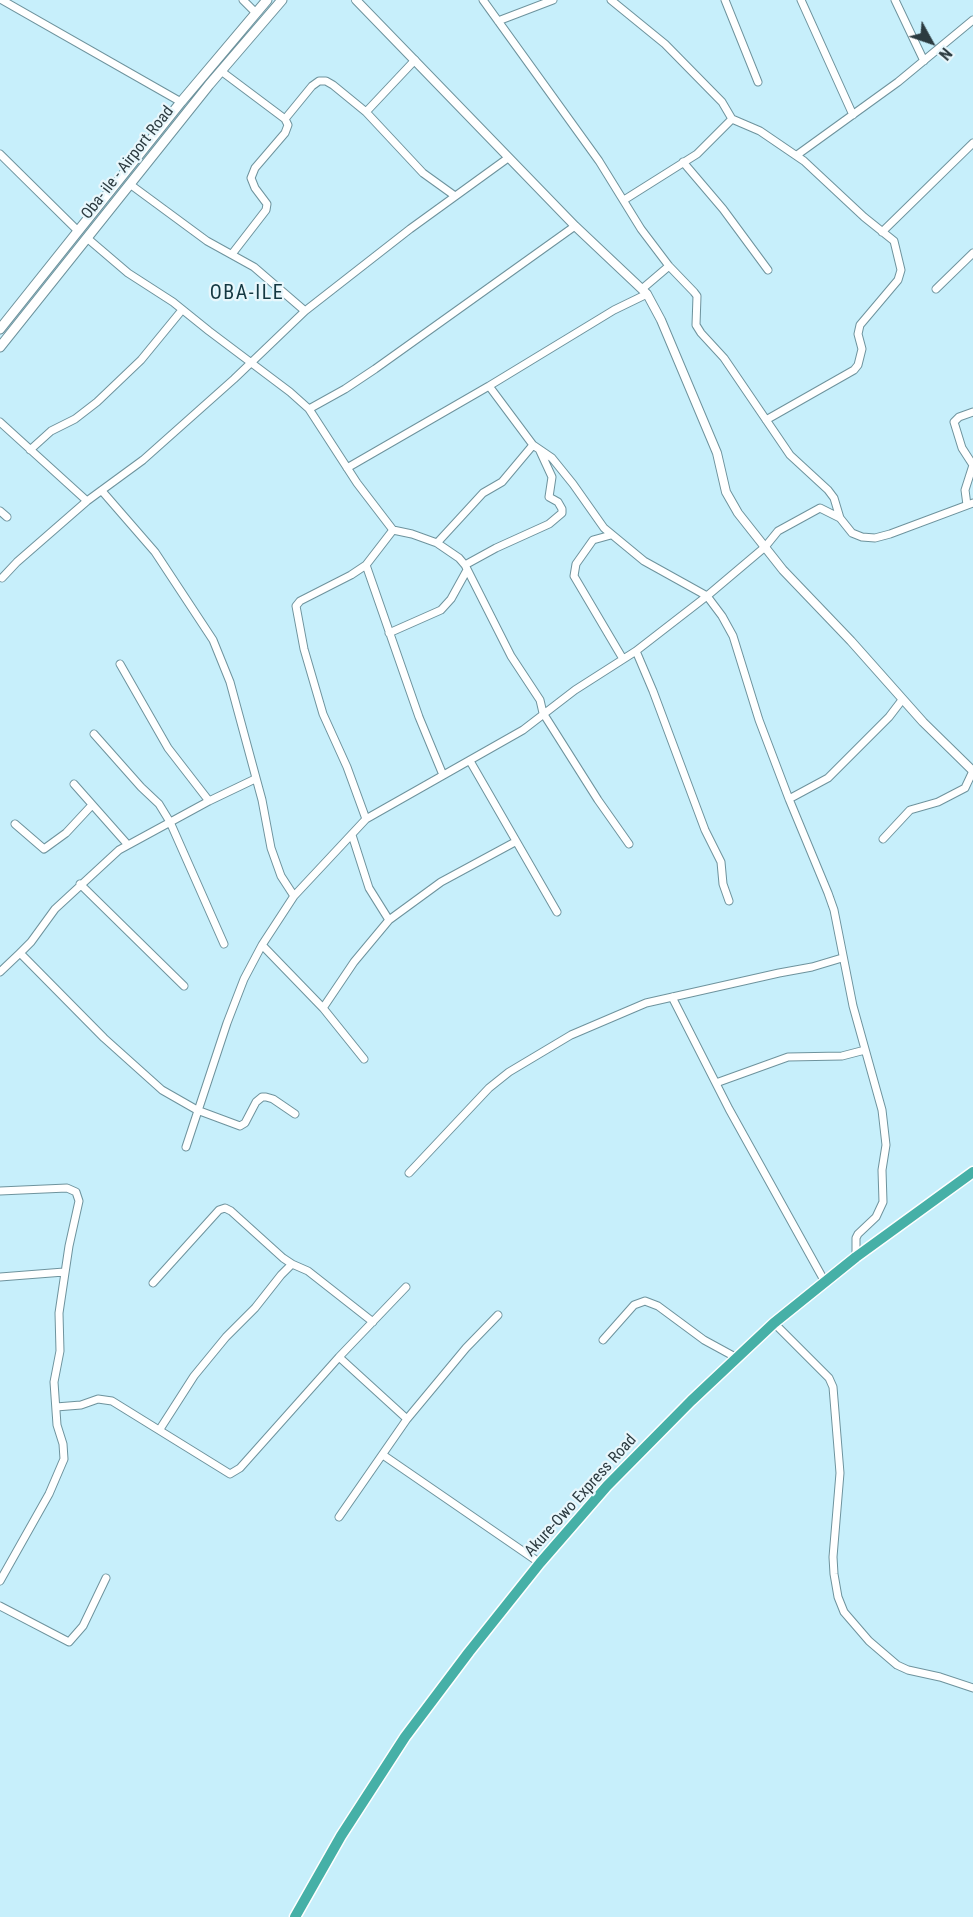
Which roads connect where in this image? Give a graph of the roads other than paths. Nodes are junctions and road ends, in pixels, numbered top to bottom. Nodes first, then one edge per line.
1 (2, 0) edge
2 (243, 0) edge
3 (267, 0) edge
4 (356, 0) edge
5 (483, 0) edge
6 (553, 0) edge
7 (611, 0) edge
8 (724, 0) edge
9 (801, 0) edge
10 (895, 0) edge
11 (279, 1) edge
12 (256, 13) junction
13 (973, 20) edge
14 (498, 21) junction
15 (415, 60) junction
16 (924, 61) junction
17 (221, 71) junction
18 (758, 82) dead end
19 (182, 102) junction
20 (366, 112) junction
21 (853, 115) junction
22 (285, 119) junction
23 (732, 119) junction
24 (973, 143) edge
25 (0, 154) edge
26 (797, 155) junction
27 (508, 158) junction
28 (683, 162) junction
29 (130, 185) junction
30 (455, 196) junction
31 (624, 200) junction
32 (575, 226) junction
33 (78, 231) junction
34 (882, 232) junction
35 (87, 238) junction
36 (973, 253) edge
37 (232, 254) junction
38 (669, 266) junction
39 (768, 270) dead end
40 (936, 289) dead end
41 (645, 292) junction
42 (182, 310) junction
43 (305, 311) junction
44 (0, 329) edge
45 (0, 347) edge
46 (251, 363) junction
47 (489, 386) junction
48 (309, 409) junction
49 (973, 412) edge
50 (766, 420) junction
51 (0, 422) edge
52 (536, 447) junction
53 (30, 450) junction
54 (347, 468) junction
55 (102, 491) junction
56 (87, 501) junction
57 (971, 504) edge
58 (0, 511) edge
59 (7, 516) dead end
60 (840, 518) junction
61 (393, 530) junction
62 (611, 535) junction
63 (437, 543) junction
64 (765, 547) junction
65 (366, 565) junction
66 (466, 568) junction
67 (2, 578) dead end
68 (706, 596) junction
69 (389, 633) junction
70 (636, 651) junction
71 (623, 659) junction
72 (120, 664) dead end
73 (902, 700) junction
74 (543, 713) junction
75 (94, 734) dead end
76 (470, 761) junction
77 (973, 771) edge
78 (443, 775) junction
79 (255, 779) junction
80 (74, 784) dead end
81 (789, 800) junction
82 (209, 801) junction
83 (92, 805) junction
84 (366, 819) junction
85 (170, 822) junction
86 (15, 824) dead end
87 (351, 835) junction
88 (884, 839) dead end
89 (515, 842) junction
90 (629, 844) dead end
91 (128, 845) junction
92 (80, 884) junction
93 (294, 896) junction
94 (729, 901) dead end
95 (557, 912) dead end
96 (389, 920) junction
97 (224, 944) dead end
98 (262, 945) junction
99 (20, 953) junction
100 (842, 958) junction
101 (0, 972) edge
102 (184, 986) dead end
103 (672, 997) junction
104 (323, 1008) junction
105 (865, 1050) junction
106 (364, 1059) dead end
107 (716, 1083) junction
108 (197, 1110) junction
109 (295, 1114) dead end
110 (186, 1148) dead end
111 (973, 1172) edge
112 (409, 1173) dead end
113 (0, 1191) edge
114 (856, 1257) junction
115 (292, 1264) junction
116 (64, 1272) junction
117 (0, 1277) edge
118 (825, 1282) junction
119 (153, 1283) dead end
120 (406, 1287) dead end
121 (498, 1315) dead end
122 (373, 1322) junction
123 (774, 1323) junction
124 (603, 1340) dead end
125 (339, 1357) junction
126 (737, 1358) junction
127 (56, 1407) junction
128 (407, 1419) junction
129 (160, 1429) junction
130 (383, 1455) junction
131 (339, 1517) dead end
132 (540, 1563) junction
133 (106, 1578) dead end
134 (0, 1581) edge
135 (0, 1606) edge
136 (973, 1688) edge
137 (295, 1917) edge

1 - 19 street
2 - 12 street
3 - 12 main road, Oba- ile - Airport Road
4 - 15 street
5 - 14 street
6 - 14 street
7 - 23 street
8 - 18 street
9 - 21 street
10 - 16 street
11 - 17 main road, Oba- ile - Airport Road
12 - 19 main road, Oba- ile - Airport Road
13 - 16 street
14 - 31 street
15 - 20 street
15 - 27 street
16 - 21 street
17 - 22 street
17 - 29 main road, Oba- ile - Airport Road
19 - 33 main road, Oba- ile - Airport Road
20 - 22 street
20 - 30 street
21 - 26 street
22 - 37 street
23 - 26 street
23 - 28 street
24 - 34 street
25 - 33 street
26 - 34 street
27 - 30 street
27 - 32 street
28 - 31 street
28 - 39 street
29 - 35 main road, Oba- ile - Airport Road
29 - 37 street
30 - 43 street
31 - 38 street
32 - 41 street
32 - 48 street
33 - 44 main road, Oba- ile - Airport Road
34 - 50 street
35 - 42 street
35 - 45 main road, Oba- ile - Airport Road
36 - 40 street
37 - 43 street
38 - 41 street
38 - 50 street
41 - 47 street
41 - 64 street
42 - 46 street
42 - 53 street
43 - 46 street
46 - 48 street
46 - 55 street
47 - 52 street
47 - 54 street
48 - 54 street
49 - 57 street
50 - 60 street
51 - 53 street
52 - 62 street
52 - 63 street
52 - 66 street
53 - 56 street
54 - 61 street
55 - 56 street
55 - 79 street
56 - 67 street
57 - 60 street
58 - 59 street
60 - 64 street
61 - 63 street
61 - 65 street
62 - 68 street
62 - 71 street
63 - 66 street
64 - 68 street
64 - 73 street
65 - 69 street
65 - 84 street
66 - 69 street
66 - 74 street
68 - 70 street
68 - 81 street
69 - 78 street
70 - 71 street
70 - 94 street
71 - 74 street
72 - 82 street
73 - 77 street
73 - 81 street
74 - 76 street
74 - 90 street
75 - 85 street
76 - 78 street
76 - 89 street
77 - 88 street
78 - 84 street
79 - 82 street
79 - 93 street
80 - 83 street
81 - 100 street
82 - 85 street
83 - 86 street
83 - 91 street
84 - 87 street
85 - 91 street
85 - 97 street
87 - 93 street
87 - 96 street
89 - 95 street
89 - 96 street
91 - 92 street
92 - 99 street
92 - 102 street
93 - 98 street
96 - 104 street
98 - 104 street
98 - 108 street
99 - 101 street
99 - 108 street
100 - 103 street
100 - 105 street
103 - 107 street
103 - 112 street
104 - 106 street
105 - 107 street
105 - 114 street
107 - 118 street
108 - 109 street
108 - 110 street
111 - 114 highway, Akure-Owo Express Road
113 - 116 street
114 - 118 highway, Akure-Owo Express Road
115 - 119 street
115 - 122 street
115 - 129 street
116 - 117 street
116 - 127 street
118 - 123 highway, Akure-Owo Express Road
120 - 122 street
121 - 128 street
122 - 125 street
123 - 126 highway, Akure-Owo Express Road
123 - 136 street
124 - 126 street
125 - 128 street
125 - 129 street
126 - 132 highway, Akure-Owo Express Road
127 - 129 street
127 - 134 street
128 - 130 street
130 - 131 street
130 - 132 street
132 - 137 highway, Akure-Owo Express Road
133 - 135 street

